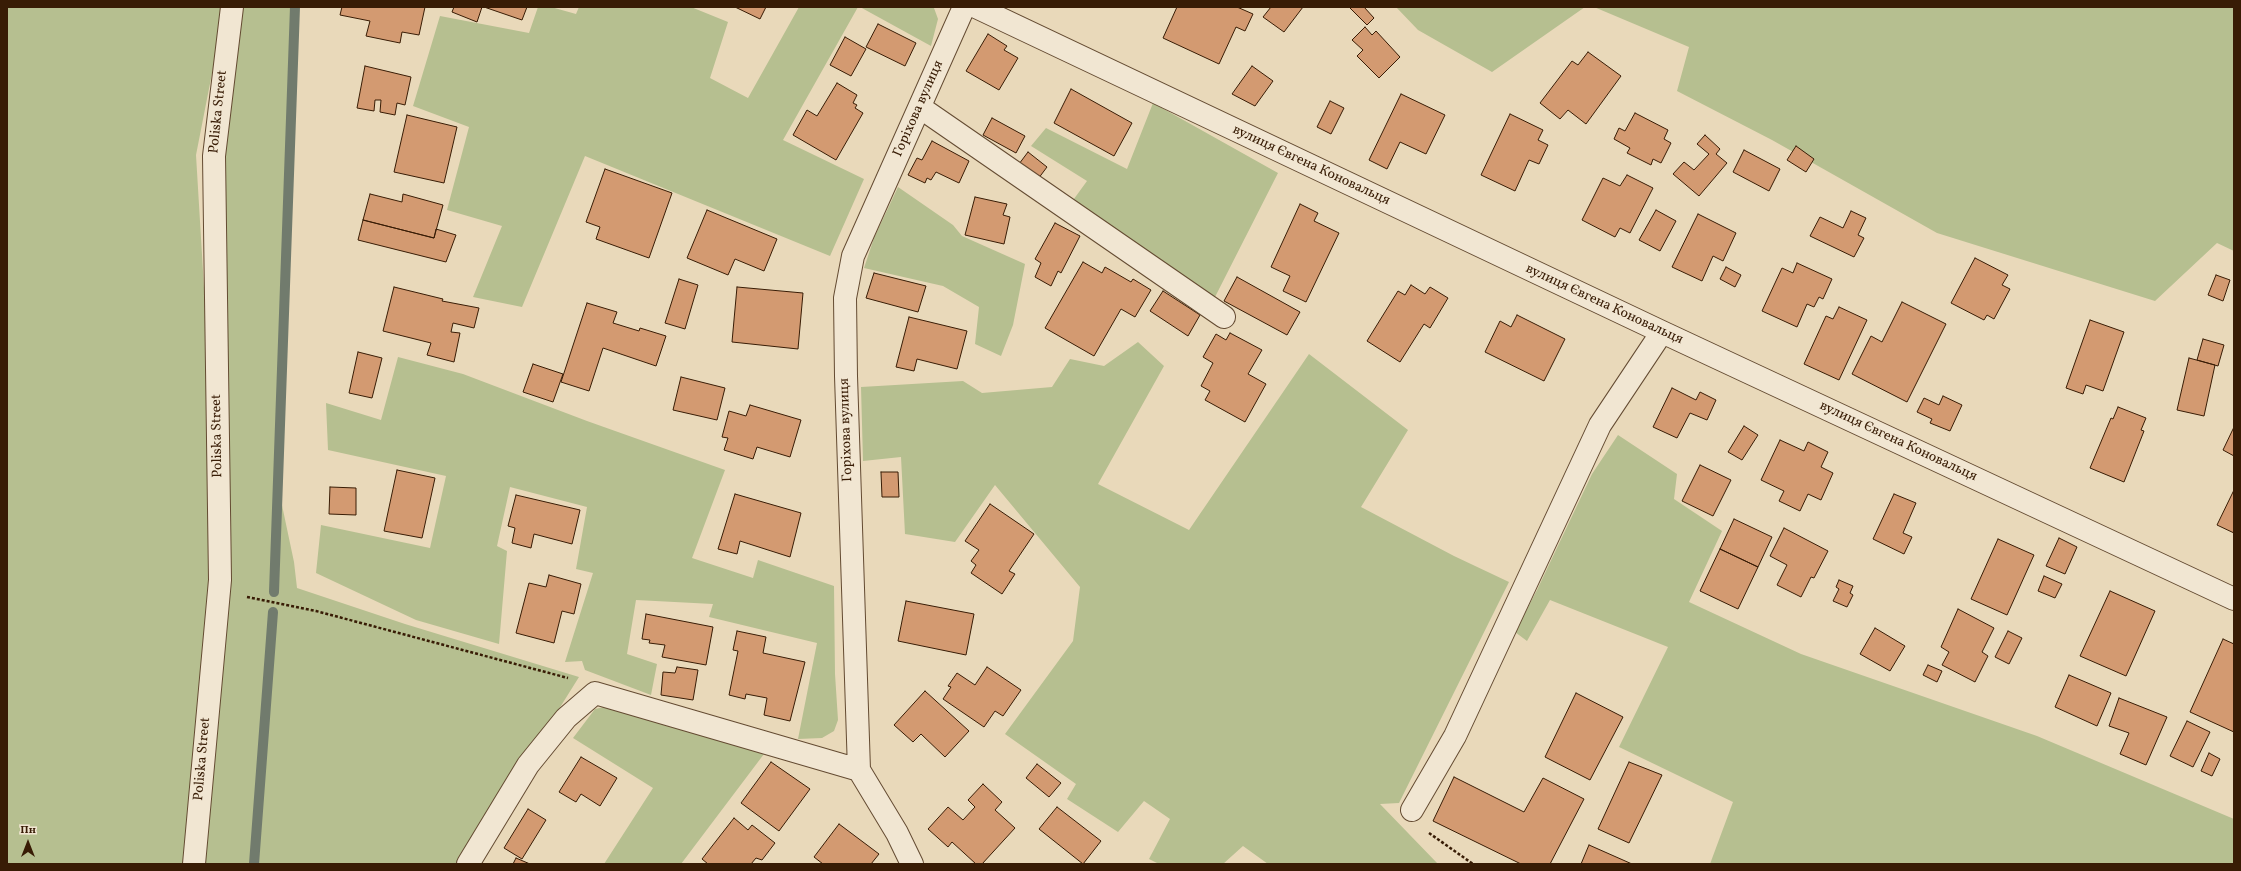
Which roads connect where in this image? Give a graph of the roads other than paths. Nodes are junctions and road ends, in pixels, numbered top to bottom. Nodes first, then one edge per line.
1 (232, 7) edge
2 (964, 7) edge
3 (976, 7) edge
4 (921, 108) junction
5 (1224, 317) dead end
6 (1662, 332) junction
7 (2234, 600) edge
8 (859, 770) junction
9 (1412, 810) road end
10 (194, 864) edge
11 (468, 864) edge
12 (912, 864) edge

1 - 10 street, Poliska Street
2 - 4 street, Горіхова вулиця
3 - 6 street, вулиця Євгена Коновальця
4 - 5 street
4 - 8 street, Горіхова вулиця
6 - 7 street, вулиця Євгена Коновальця
6 - 9 street
8 - 11 street
8 - 12 street, Горіхова вулиця

